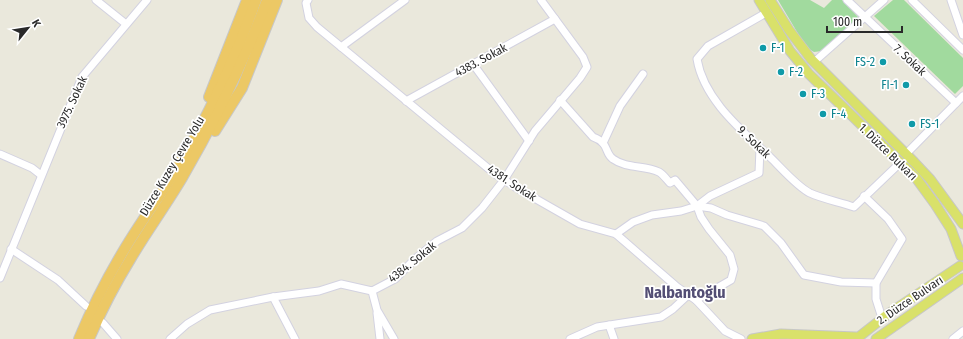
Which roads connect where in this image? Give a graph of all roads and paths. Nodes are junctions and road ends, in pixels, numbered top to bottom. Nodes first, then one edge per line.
1 (96, 0) edge
2 (146, 0) edge
3 (247, 0) edge
4 (256, 0) edge
5 (267, 0) edge
6 (277, 0) edge
7 (308, 0) edge
8 (405, 0) edge
9 (541, 0) edge
10 (759, 0) edge
11 (770, 0) edge
12 (847, 0) edge
13 (912, 0) edge
14 (951, 0) edge
15 (880, 1) edge
16 (766, 13) junction
17 (864, 17) junction
18 (555, 18) junction
19 (126, 24) junction
20 (963, 35) edge
21 (341, 47) junction
22 (963, 50) edge
23 (814, 62) junction
24 (473, 64) junction
25 (643, 74) dead end
26 (963, 96) edge
27 (560, 100) junction
28 (406, 101) junction
29 (956, 103) junction
30 (529, 141) junction
31 (603, 142) junction
32 (760, 148) junction
33 (0, 154) edge
34 (906, 154) junction
35 (900, 163) junction
36 (41, 175) junction
37 (177, 176) junction
38 (504, 180) junction
39 (864, 196) junction
40 (697, 206) junction
41 (963, 224) edge
42 (616, 234) junction
43 (11, 249) junction
44 (962, 255) edge
45 (960, 266) junction
46 (963, 277) edge
47 (0, 278) edge
48 (876, 283) junction
49 (372, 291) junction
50 (688, 295) junction
51 (273, 297) junction
52 (696, 300) junction
53 (86, 306) dead end
54 (377, 310) junction
55 (882, 318) junction
56 (102, 323) dead end
57 (609, 325) junction
58 (963, 331) edge
59 (762, 337) edge
60 (856, 337) edge
61 (78, 339) edge
62 (89, 339) edge
63 (117, 339) edge
64 (170, 339) edge
65 (295, 339) edge
66 (379, 339) edge
67 (394, 339) edge
68 (570, 339) edge
69 (614, 339) edge
70 (741, 339) edge
71 (752, 339) edge
72 (869, 339) edge
73 (876, 339) edge
74 (953, 339) edge

1 - 19 street
2 - 19 street, 3975. Sokak
3 - 37 highway
4 - 37 highway, Düzce Kuzey Çevre Yolu
5 - 37 highway, Düzce Kuzey Çevre Yolu
6 - 37 highway
7 - 21 street, 4381. Sokak
8 - 21 street
9 - 18 street
10 - 16 main road, 1. Düzce Bulvarı
11 - 23 main road, 1. Düzce Bulvarı
12 - 17 street, 7. Sokak
13 - 22 street
14 - 20 street
15 - 17 street
16 - 32 street, 9. Sokak
16 - 35 main road, 1. Düzce Bulvarı
17 - 23 street
17 - 29 street, 7. Sokak
18 - 24 street, 4383. Sokak
18 - 27 street, 4384. Sokak
19 - 36 street, 3975. Sokak
21 - 28 street, 4381. Sokak
23 - 34 main road, 1. Düzce Bulvarı
24 - 28 street, 4383. Sokak
24 - 30 street
25 - 31 street
26 - 29 street
27 - 30 street, 4384. Sokak
27 - 31 street
28 - 38 street, 4381. Sokak
29 - 34 street
30 - 38 street, 4384. Sokak
31 - 40 street
32 - 39 street, 9. Sokak
32 - 40 street
33 - 36 street
34 - 41 main road, 1. Düzce Bulvarı
35 - 39 street, 9. Sokak
35 - 44 main road, 1. Düzce Bulvarı
36 - 43 street, 3975. Sokak
37 - 61 highway, Düzce Kuzey Çevre Yolu
37 - 62 highway, Düzce Kuzey Çevre Yolu
38 - 42 street, 4381. Sokak
38 - 49 street, 4384. Sokak
39 - 48 street
40 - 42 street
40 - 48 street
40 - 52 street
42 - 50 street, 4381. Sokak
43 - 47 street, 3975. Sokak
43 - 53 street
44 - 45 main road
45 - 46 main road
45 - 55 main road, 2. Düzce Bulvarı
46 - 73 main road, 2. Düzce Bulvarı
48 - 55 street
49 - 51 street
49 - 54 street
50 - 52 street, 4381. Sokak
50 - 57 street
51 - 64 street
51 - 65 street
52 - 70 street, 4381. Sokak
54 - 66 street
54 - 67 street
55 - 60 main road, 2. Düzce Bulvarı
56 - 63 street
57 - 68 street
57 - 69 street
58 - 74 street
59 - 60 main road
59 - 71 main road
60 - 72 main road

